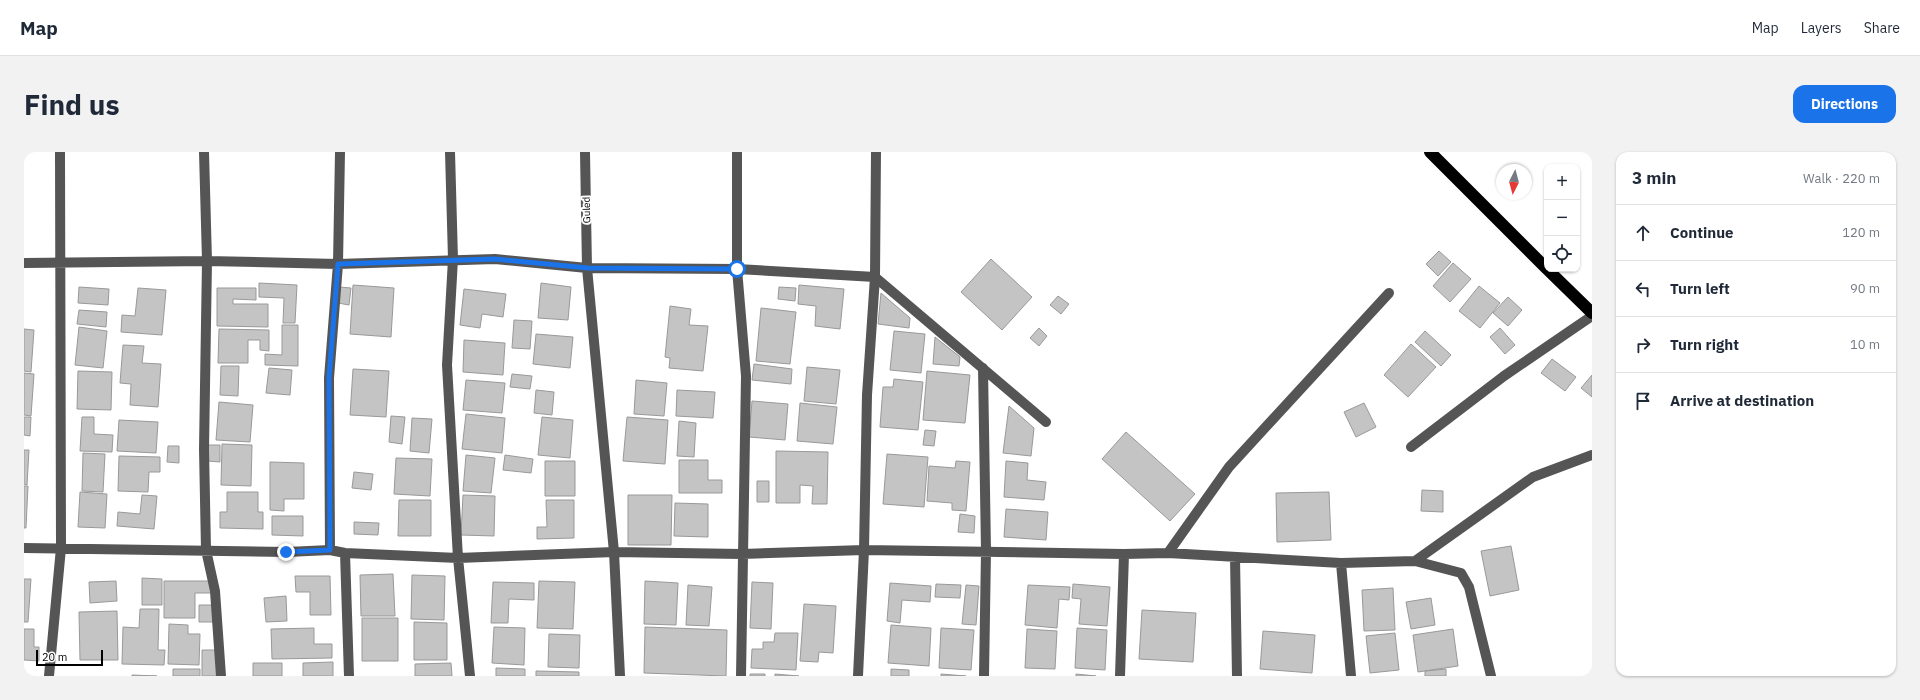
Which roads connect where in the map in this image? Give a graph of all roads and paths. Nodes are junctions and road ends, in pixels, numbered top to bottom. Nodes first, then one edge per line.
1 (60, 152) edge
2 (204, 152) edge
3 (340, 152) edge
4 (450, 152) edge
5 (585, 152) edge
6 (737, 152) edge
7 (876, 152) edge
8 (1430, 152) edge
9 (453, 259) junction
10 (207, 261) junction
11 (60, 262) junction
12 (24, 263) edge
13 (338, 264) junction
14 (1544, 266) edge
15 (588, 268) junction
16 (737, 269) junction
17 (1550, 272) edge
18 (875, 277) junction
19 (1389, 293) dead end
20 (1592, 315) edge
21 (983, 368) junction
22 (1046, 422) dead end
23 (1411, 447) dead end
24 (1592, 455) edge
25 (24, 548) edge
26 (60, 548) junction
27 (206, 550) junction
28 (330, 550) junction
29 (864, 550) junction
30 (986, 551) junction
31 (614, 552) junction
32 (345, 553) junction
33 (1168, 553) junction
34 (742, 554) junction
35 (1124, 554) junction
36 (1235, 557) junction
37 (458, 558) junction
38 (1415, 561) junction
39 (1341, 563) junction
40 (49, 676) edge
41 (221, 676) edge
42 (350, 676) edge
43 (470, 676) edge
44 (620, 676) edge
45 (741, 676) edge
46 (858, 676) edge
47 (984, 676) edge
48 (1120, 676) edge
49 (1237, 676) edge
50 (1351, 676) edge
51 (1491, 676) edge

1 - 11 street
2 - 10 street
3 - 13 street
4 - 9 street
5 - 15 street, Guled
6 - 16 street
7 - 18 street
8 - 14 highway
9 - 13 street
9 - 15 street
9 - 37 street
10 - 11 street
10 - 13 street
10 - 27 street
11 - 12 street
11 - 26 street
13 - 28 street
15 - 16 street
15 - 31 street, Guled
16 - 18 street
16 - 34 street
17 - 20 highway
18 - 21 street
18 - 29 street
19 - 33 street
20 - 23 street
21 - 22 street
21 - 30 street
24 - 38 street
25 - 26 street
26 - 27 street
26 - 40 street
27 - 28 street
27 - 41 street
28 - 32 street
29 - 30 street
29 - 34 street
29 - 46 street
30 - 35 street
30 - 47 street
31 - 34 street
31 - 37 street
31 - 44 street, Guled
32 - 37 street
32 - 42 street
33 - 35 street
33 - 36 street
34 - 45 street
35 - 48 street
36 - 39 street
36 - 49 street
37 - 43 street
38 - 39 street
38 - 51 street
39 - 50 street

